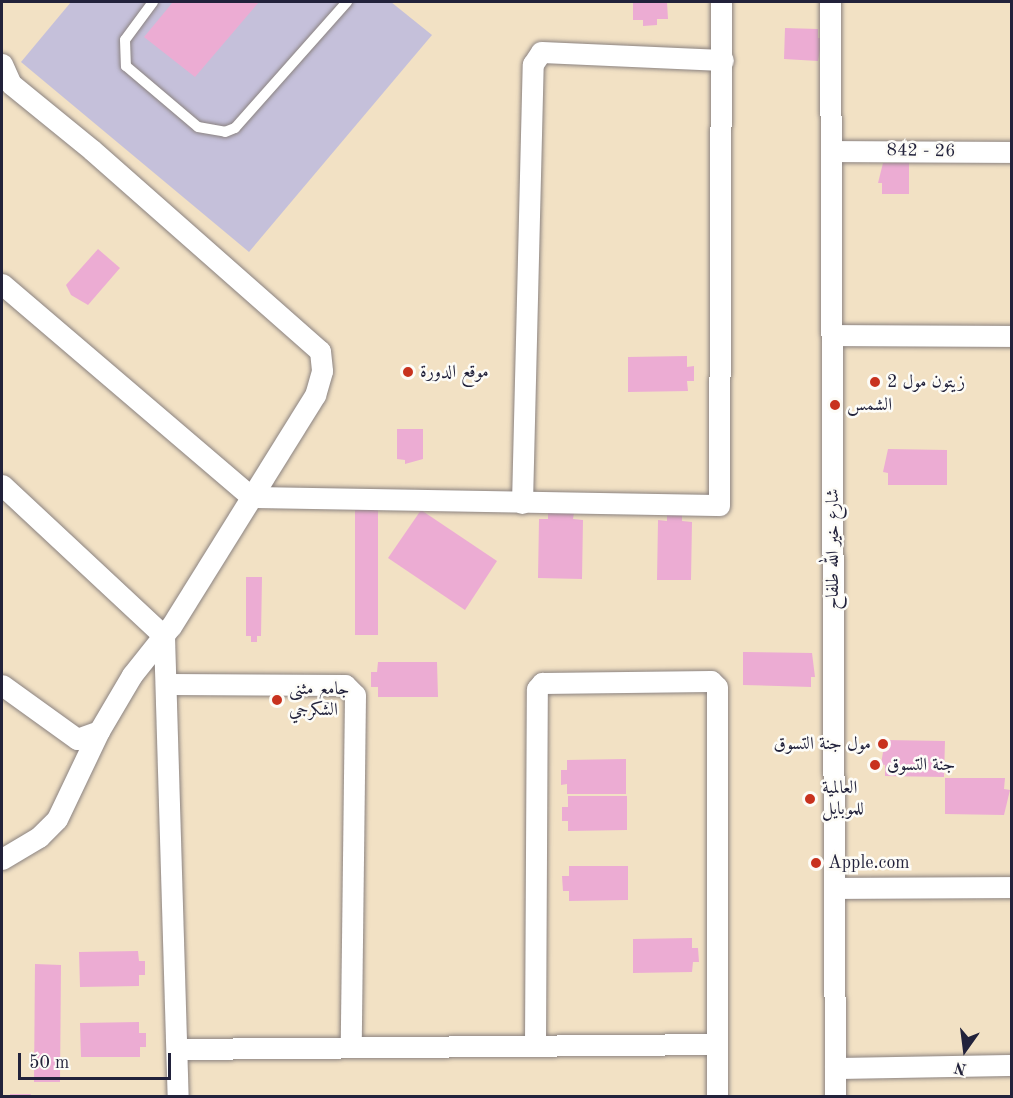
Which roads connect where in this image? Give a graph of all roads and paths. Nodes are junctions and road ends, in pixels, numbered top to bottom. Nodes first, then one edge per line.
1 (153, 2) edge
2 (721, 2) edge
3 (830, 2) edge
4 (342, 3) edge
5 (723, 60) junction
6 (2, 64) edge
7 (831, 150) junction
8 (1011, 153) edge
9 (2, 284) edge
10 (832, 335) junction
11 (1011, 336) edge
12 (2, 485) edge
13 (251, 497) junction
14 (522, 503) junction
15 (164, 636) junction
16 (168, 684) junction
17 (2, 685) edge
18 (99, 731) junction
19 (2, 859) edge
20 (1011, 887) edge
21 (834, 888) junction
22 (535, 1044) junction
23 (717, 1044) junction
24 (351, 1046) junction
25 (178, 1048) junction
26 (1011, 1065) edge
27 (835, 1068) junction
28 (178, 1096) edge
29 (717, 1096) edge
30 (835, 1096) edge

1 - 4 lane
2 - 5 street
3 - 7 street, شارع خير الله طلفاح
5 - 14 street
5 - 14 street
6 - 13 street
7 - 8 street, 842 - 26
7 - 10 street, شارع خير الله طلفاح
9 - 13 street
10 - 11 street
10 - 21 street, شارع خير الله طلفاح
12 - 15 street
13 - 14 street
13 - 15 street
15 - 16 street
15 - 18 street
16 - 24 street
16 - 25 street
17 - 18 street
18 - 19 street
20 - 21 street
21 - 27 street, شارع خير الله طلفاح
22 - 23 street
22 - 23 street
22 - 24 street
23 - 29 street
24 - 25 street
25 - 28 street
26 - 27 street
27 - 30 street, شارع خير الله طلفاح

